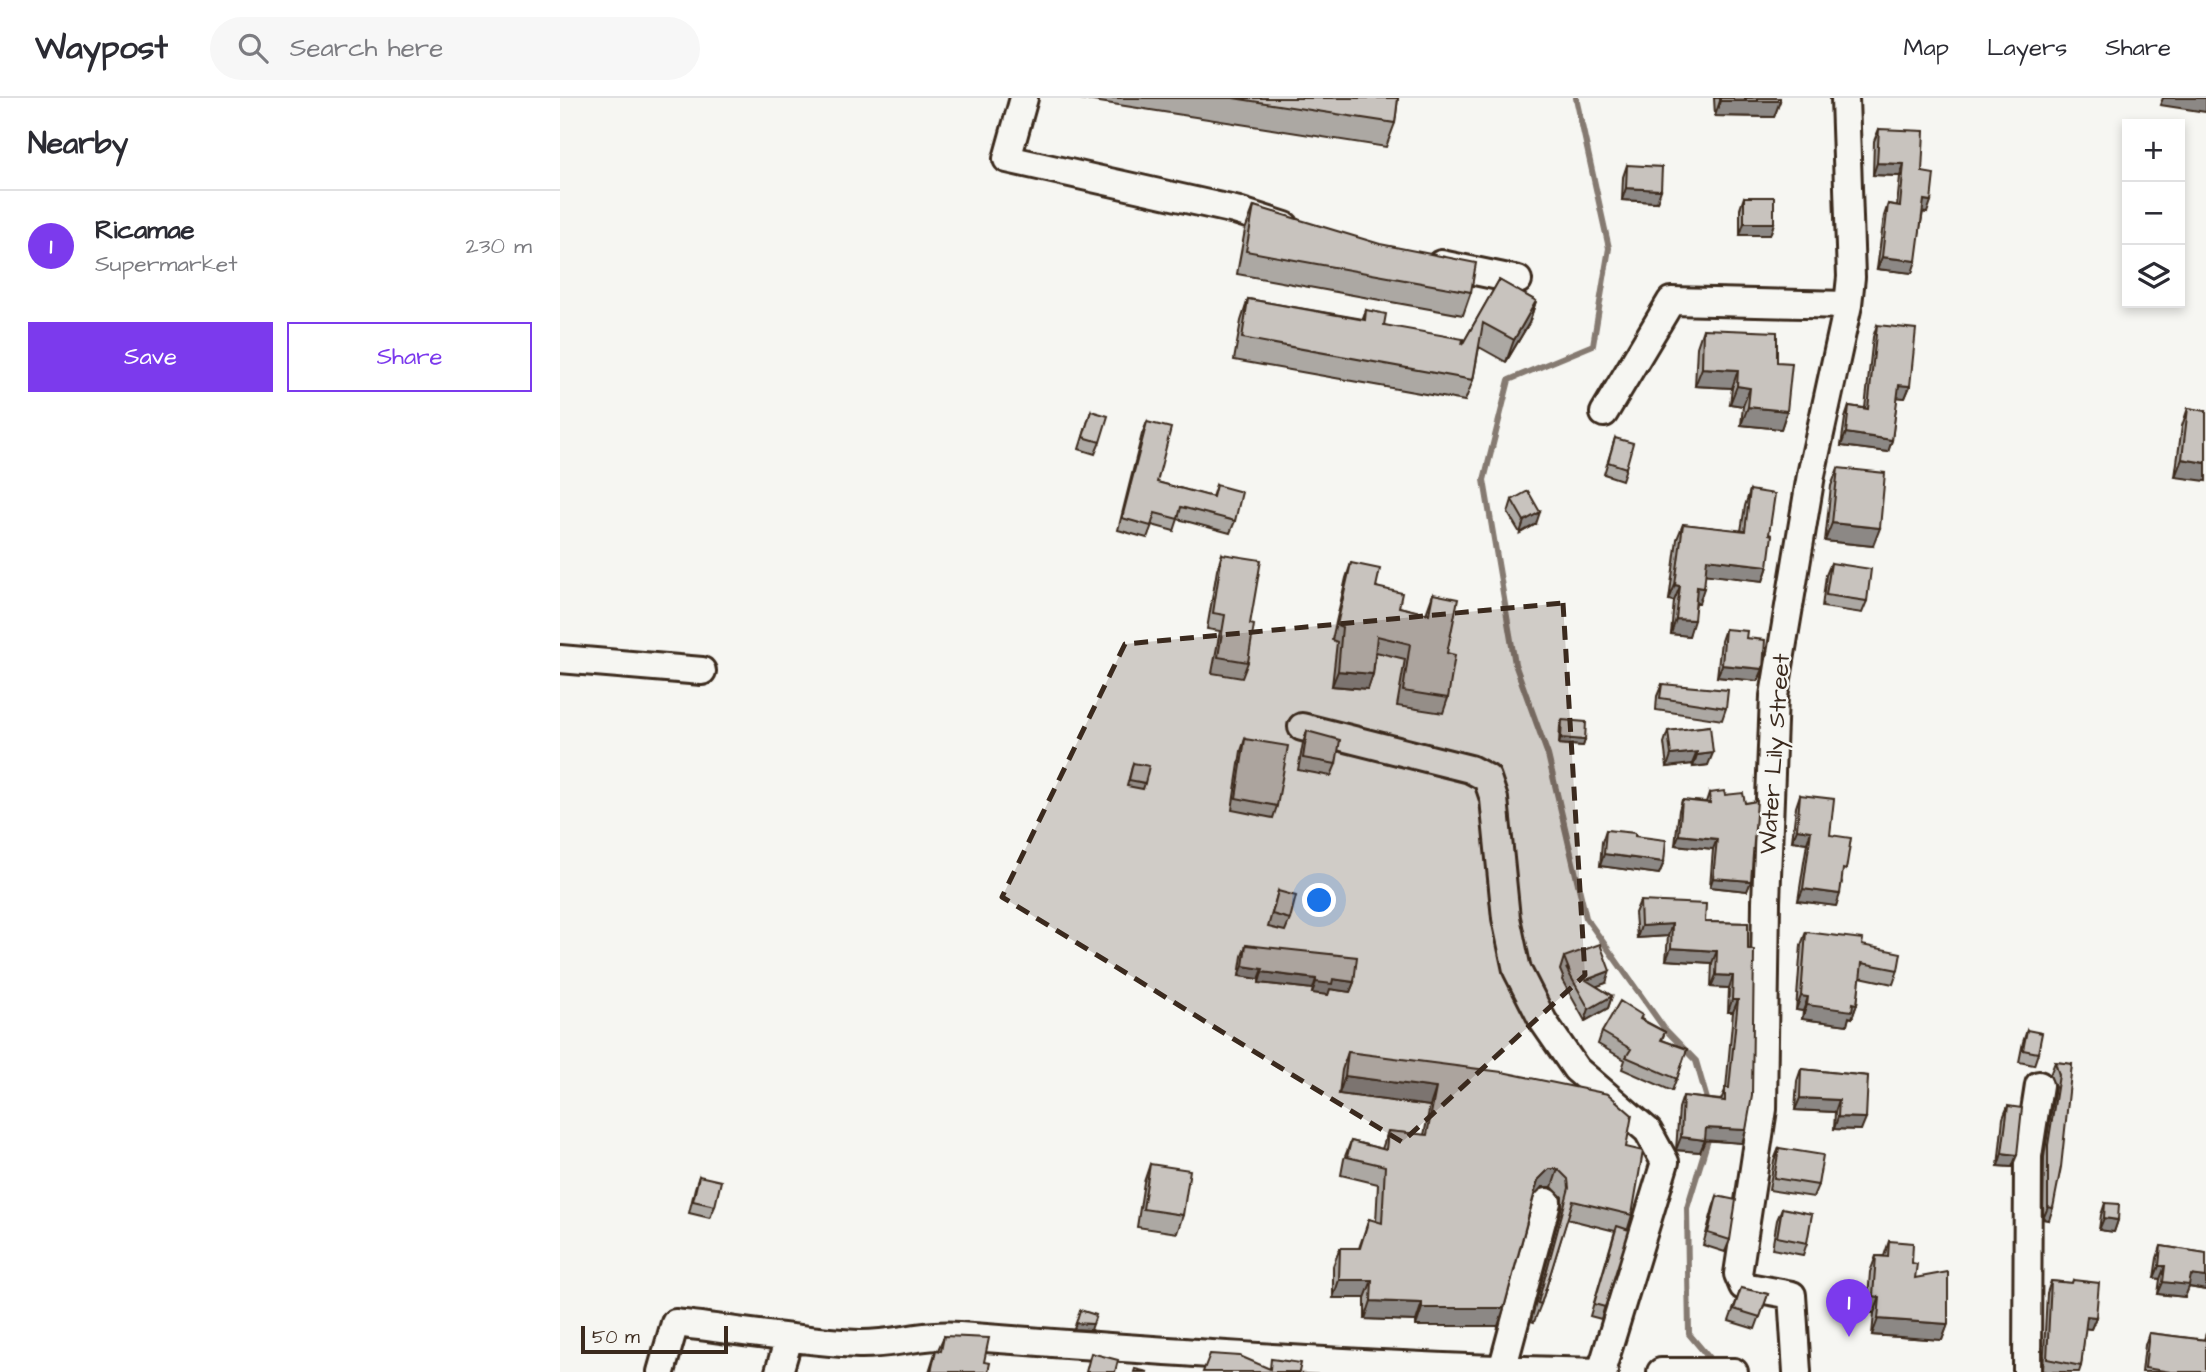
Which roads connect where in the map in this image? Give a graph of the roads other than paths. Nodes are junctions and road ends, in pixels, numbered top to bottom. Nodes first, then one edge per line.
1 (1024, 98) edge
2 (1845, 98) edge
3 (1315, 234) edge
4 (1416, 260) edge
5 (1518, 280) dead end
6 (1848, 304) junction
7 (1604, 413) dead end
8 (560, 659) edge
9 (702, 671) dead end
10 (1302, 727) dead end
11 (2039, 1085) dead end
12 (1547, 1202) dead end
13 (789, 1338) junction
14 (1318, 1366) edge
15 (1514, 1371) edge
16 (1685, 1371) edge
17 (1724, 1371) edge
18 (661, 1372) edge
19 (779, 1372) edge
20 (1603, 1372) edge
21 (1661, 1372) edge
22 (1734, 1372) edge
23 (1797, 1372) edge
24 (2027, 1372) edge

1 - 3 street
2 - 6 street, Water Lily Street
4 - 5 street
6 - 7 street
6 - 23 street, Water Lily Street
8 - 9 street
10 - 20 street
11 - 24 street
12 - 15 street
13 - 14 street
13 - 18 street
13 - 19 street
14 - 15 street
15 - 20 street
16 - 17 street
16 - 21 street
17 - 22 street

